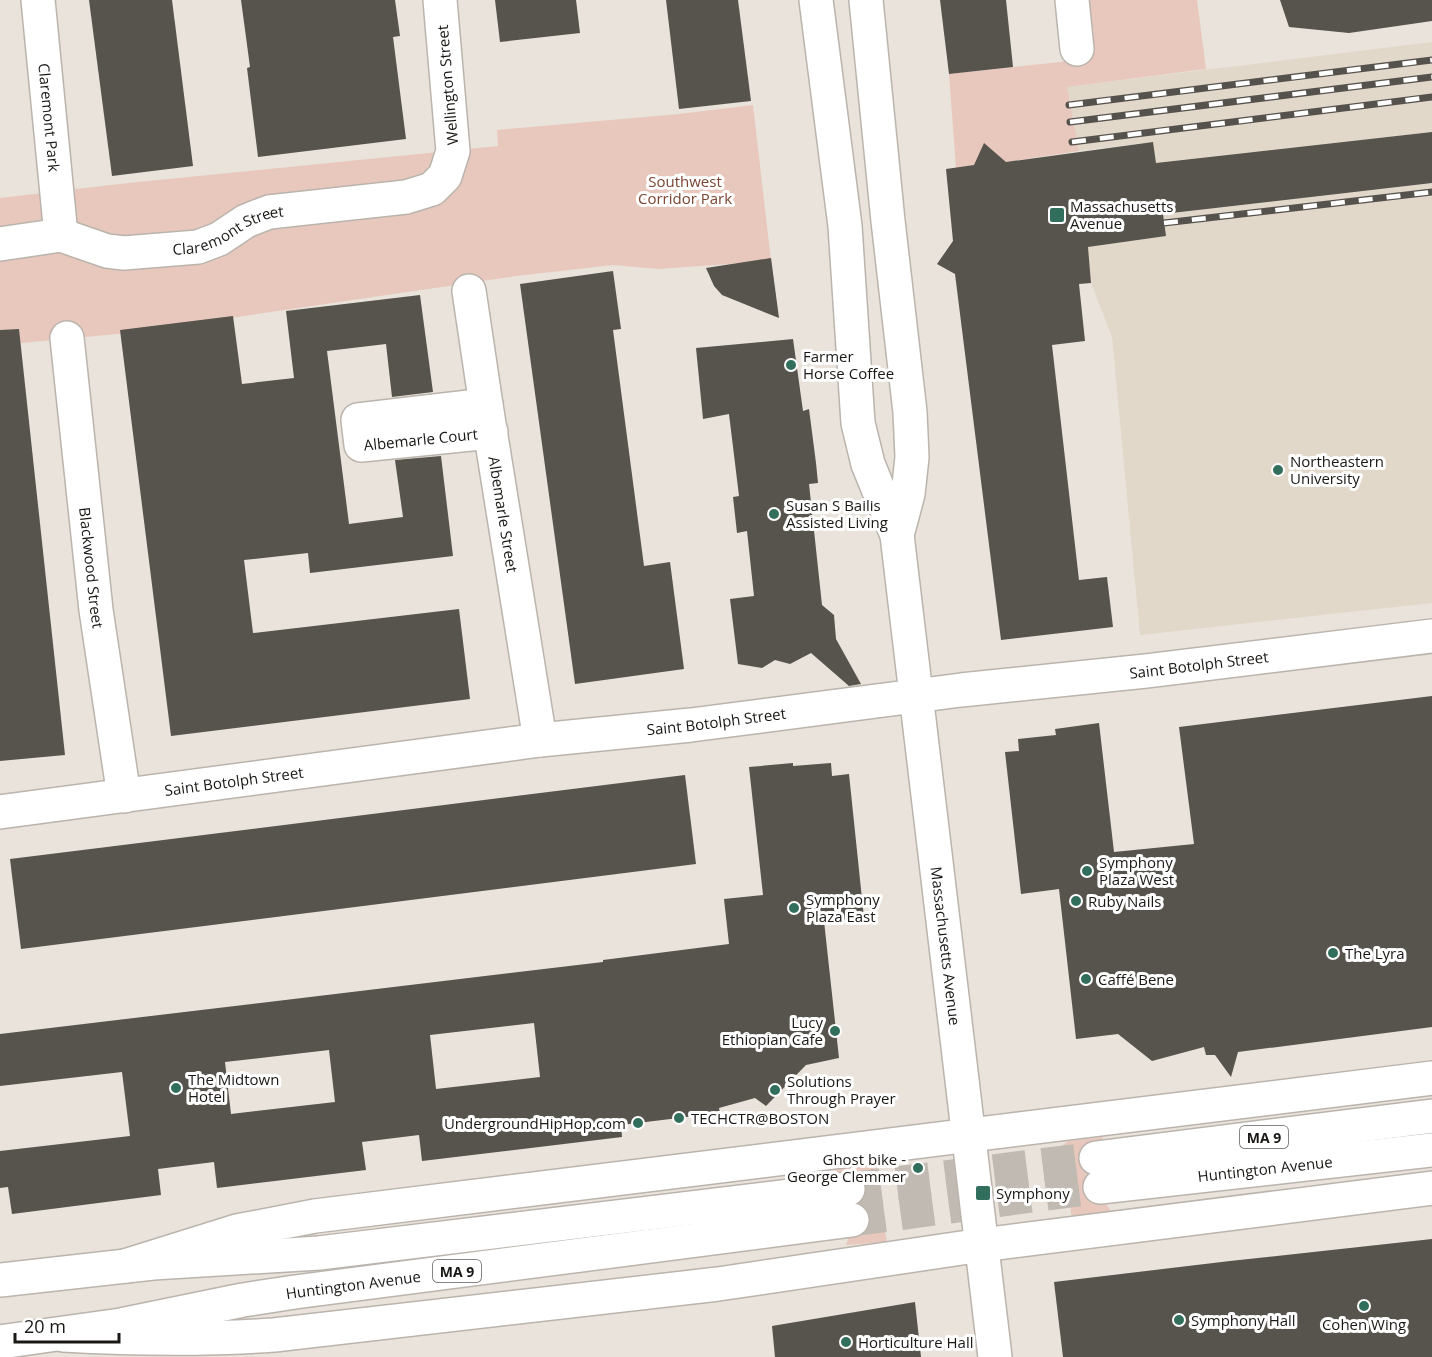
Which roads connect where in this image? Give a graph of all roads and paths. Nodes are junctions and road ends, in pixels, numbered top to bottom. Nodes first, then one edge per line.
1 (38, 0) edge
2 (440, 0) edge
3 (816, 0) edge
4 (866, 0) edge
5 (1072, 0) edge
6 (1077, 49) dead end
7 (448, 170) joint
8 (61, 235) junction
9 (0, 244) edge
10 (470, 291) dead end
11 (67, 338) dead end
12 (897, 535) junction
13 (1432, 636) edge
14 (916, 696) junction
15 (540, 740) junction
16 (124, 796) junction
17 (0, 812) edge
18 (1432, 1077) edge
19 (1432, 1116) edge
20 (969, 1134) junction
21 (1432, 1150) edge
22 (1432, 1188) edge
23 (982, 1245) junction
24 (125, 1266) junction
25 (0, 1280) edge
26 (63, 1335) junction
27 (0, 1342) edge
28 (995, 1357) edge

1 - 8 main road, Claremont Park
2 - 7 main road, Wellington Street
3 - 12 main road, Massachusetts Avenue
4 - 12 main road, Massachusetts Avenue
5 - 6 main road
7 - 8 main road, Claremont Street
8 - 9 main road, Claremont Street
10 - 15 main road, Albemarle Street
11 - 16 main road, Blackwood Street
12 - 14 main road, Massachusetts Avenue
13 - 14 main road, Saint Botolph Street
14 - 15 main road, Saint Botolph Street
14 - 20 main road, Massachusetts Avenue
15 - 16 main road, Saint Botolph Street
16 - 17 main road, Saint Botolph Street
18 - 20 main road
19 - 21 main road, Huntington Avenue / MA 9
20 - 23 main road, Massachusetts Avenue
20 - 24 main road
22 - 23 main road
23 - 26 main road
23 - 28 main road, Massachusetts Avenue
24 - 25 main road, Huntington Avenue / MA 9
24 - 26 main road, Huntington Avenue / MA 9
26 - 27 main road, Huntington Avenue / MA 9

